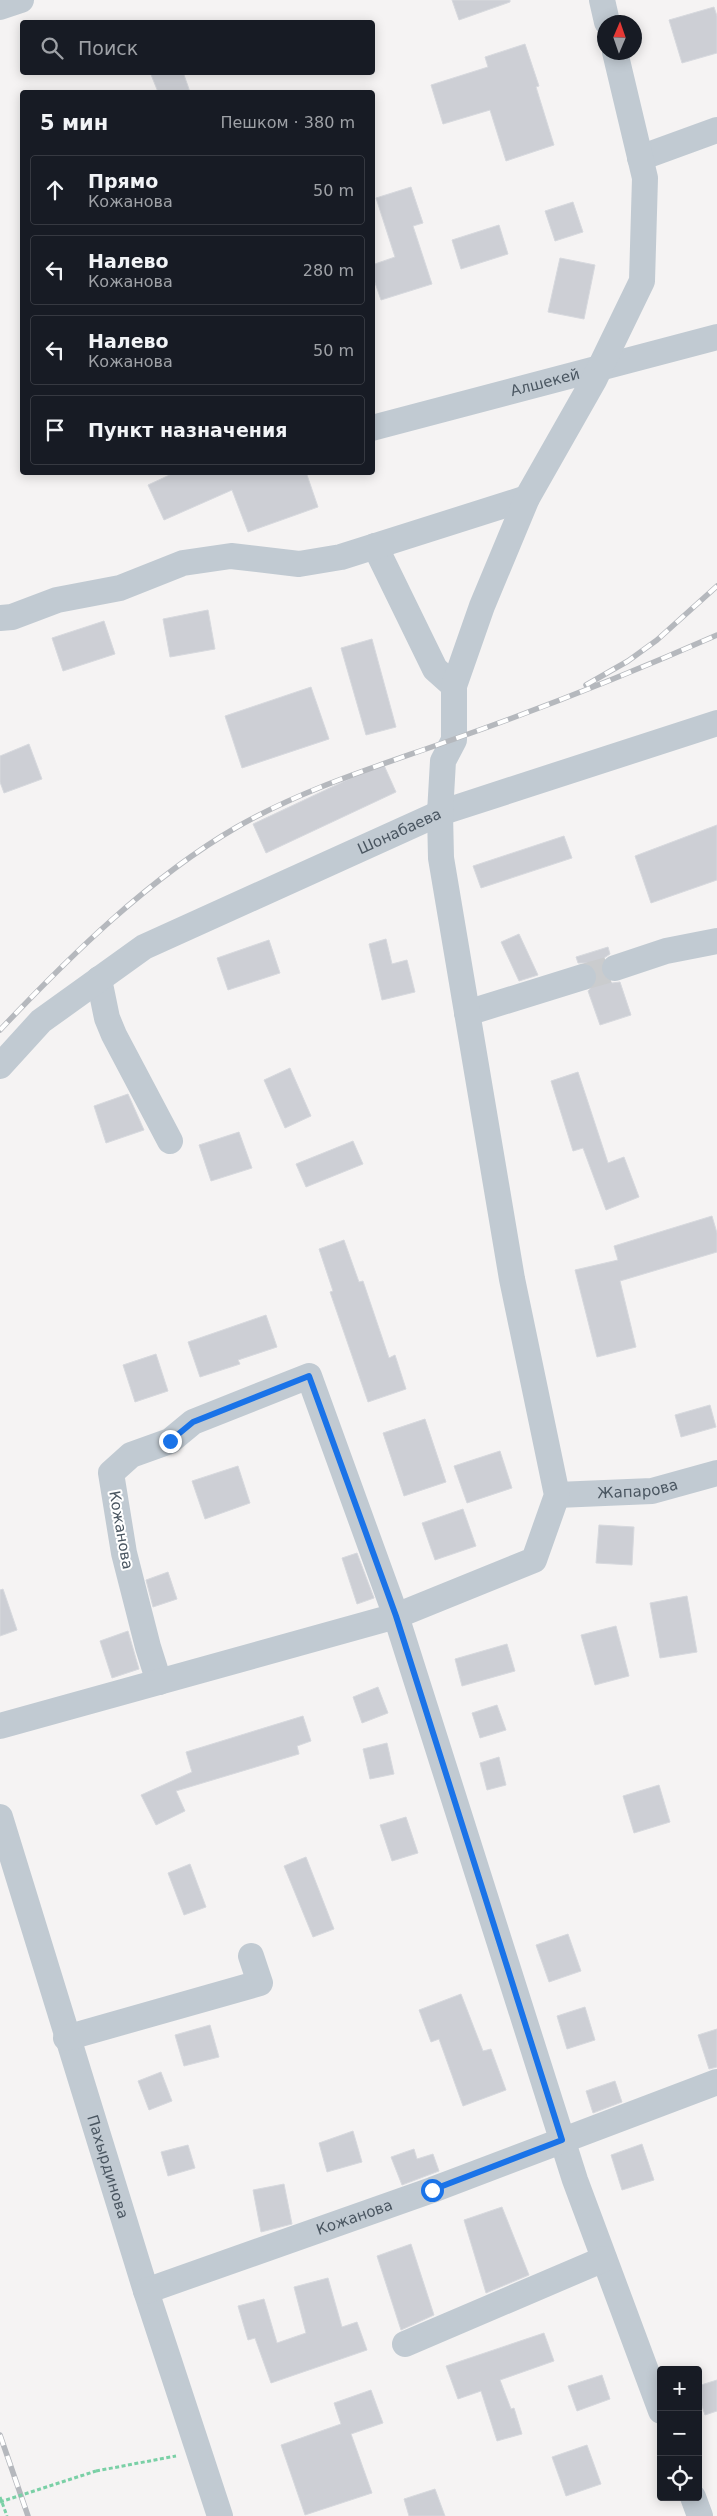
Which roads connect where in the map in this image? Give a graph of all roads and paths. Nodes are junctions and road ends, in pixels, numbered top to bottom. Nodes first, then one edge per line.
1 (21, 0) edge
2 (602, 0) edge
3 (0, 7) edge
4 (605, 15) edge
5 (617, 60) edge
6 (717, 130) edge
7 (640, 158) junction
8 (717, 337) edge
9 (598, 370) junction
10 (375, 427) edge
11 (526, 498) junction
12 (376, 546) junction
13 (0, 618) edge
14 (454, 686) junction
15 (717, 723) edge
16 (440, 813) junction
17 (717, 941) edge
18 (615, 968) tunnel mouth
19 (583, 977) tunnel mouth
20 (99, 980) junction
21 (467, 1013) junction
22 (0, 1066) edge
23 (170, 1141) dead end
24 (717, 1473) edge
25 (557, 1495) junction
26 (396, 1616) junction
27 (159, 1682) junction
28 (0, 1726) edge
29 (0, 1817) edge
30 (251, 1956) dead end
31 (66, 2038) junction
32 (717, 2082) edge
33 (562, 2140) junction
34 (604, 2259) junction
35 (146, 2291) junction
36 (404, 2344) dead end
37 (657, 2400) edge
38 (175, 2456) dead end
39 (1, 2500) edge
40 (694, 2501) edge
41 (7, 2516) edge
42 (220, 2516) edge
43 (700, 2516) edge

1 - 3 street
2 - 4 street
5 - 7 street
6 - 7 street
7 - 9 street
8 - 9 street, Алшекей
9 - 10 street, Алшекей
9 - 11 street
11 - 12 street
11 - 14 street
12 - 13 street
12 - 14 street
14 - 16 street
15 - 16 street, Шонабаева
16 - 20 street, Шонабаева
16 - 21 street
17 - 18 street
19 - 21 street
20 - 22 street, Шонабаева
20 - 23 street
21 - 25 street
24 - 25 street, Жапарова
25 - 26 street
26 - 27 street
26 - 27 street, Кожанова
26 - 33 street, Кожанова
27 - 28 street
29 - 31 street, Пахырдинова
30 - 31 street
31 - 35 street, Пахырдинова
32 - 33 street, Кожанова
33 - 34 street, Кожанова
33 - 35 street, Кожанова
34 - 36 street
34 - 37 street, Кожанова
35 - 42 street, Пахырдинова
38 - 39 path, bridge
39 - 41 path
40 - 43 street

